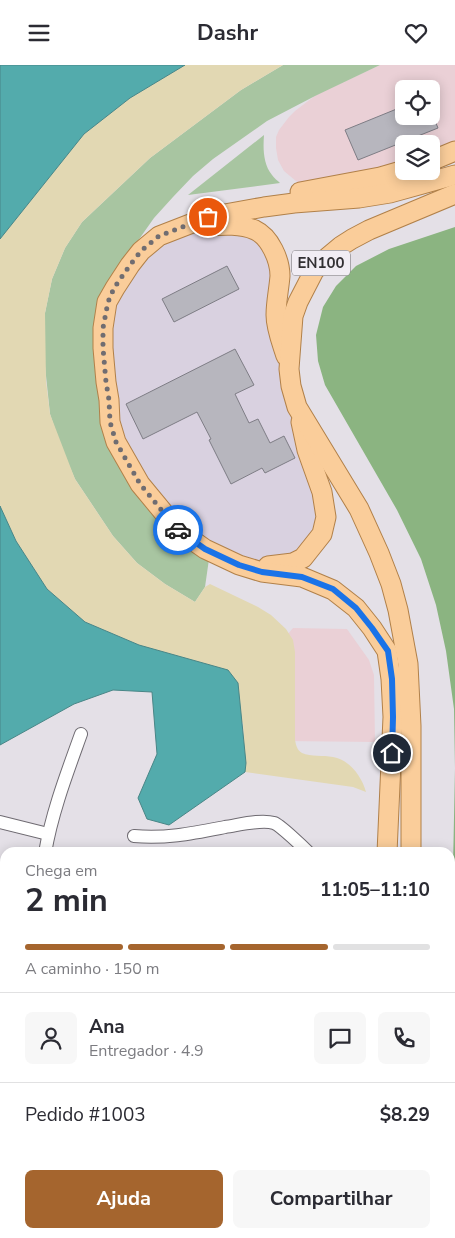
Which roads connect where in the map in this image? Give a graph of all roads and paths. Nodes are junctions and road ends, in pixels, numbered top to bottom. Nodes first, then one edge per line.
1 (455, 151) edge
2 (440, 157) edge
3 (395, 173) edge
4 (455, 175) edge
5 (455, 193) edge
6 (159, 236) junction
7 (290, 369) junction
8 (298, 407) junction
9 (239, 565) junction
10 (81, 734) dead end
11 (0, 822) edge
12 (48, 834) junction
13 (134, 836) dead end
14 (45, 847) edge
15 (302, 847) edge
16 (387, 847) edge
17 (411, 847) edge

1 - 2 main road
3 - 6 main road
4 - 6 main road
5 - 7 main road, EN100
6 - 7 main road
6 - 9 main road
7 - 8 main road, EN100
8 - 9 main road
8 - 17 main road, EN100
9 - 16 main road
10 - 12 street
11 - 12 street
12 - 14 street
13 - 15 street

